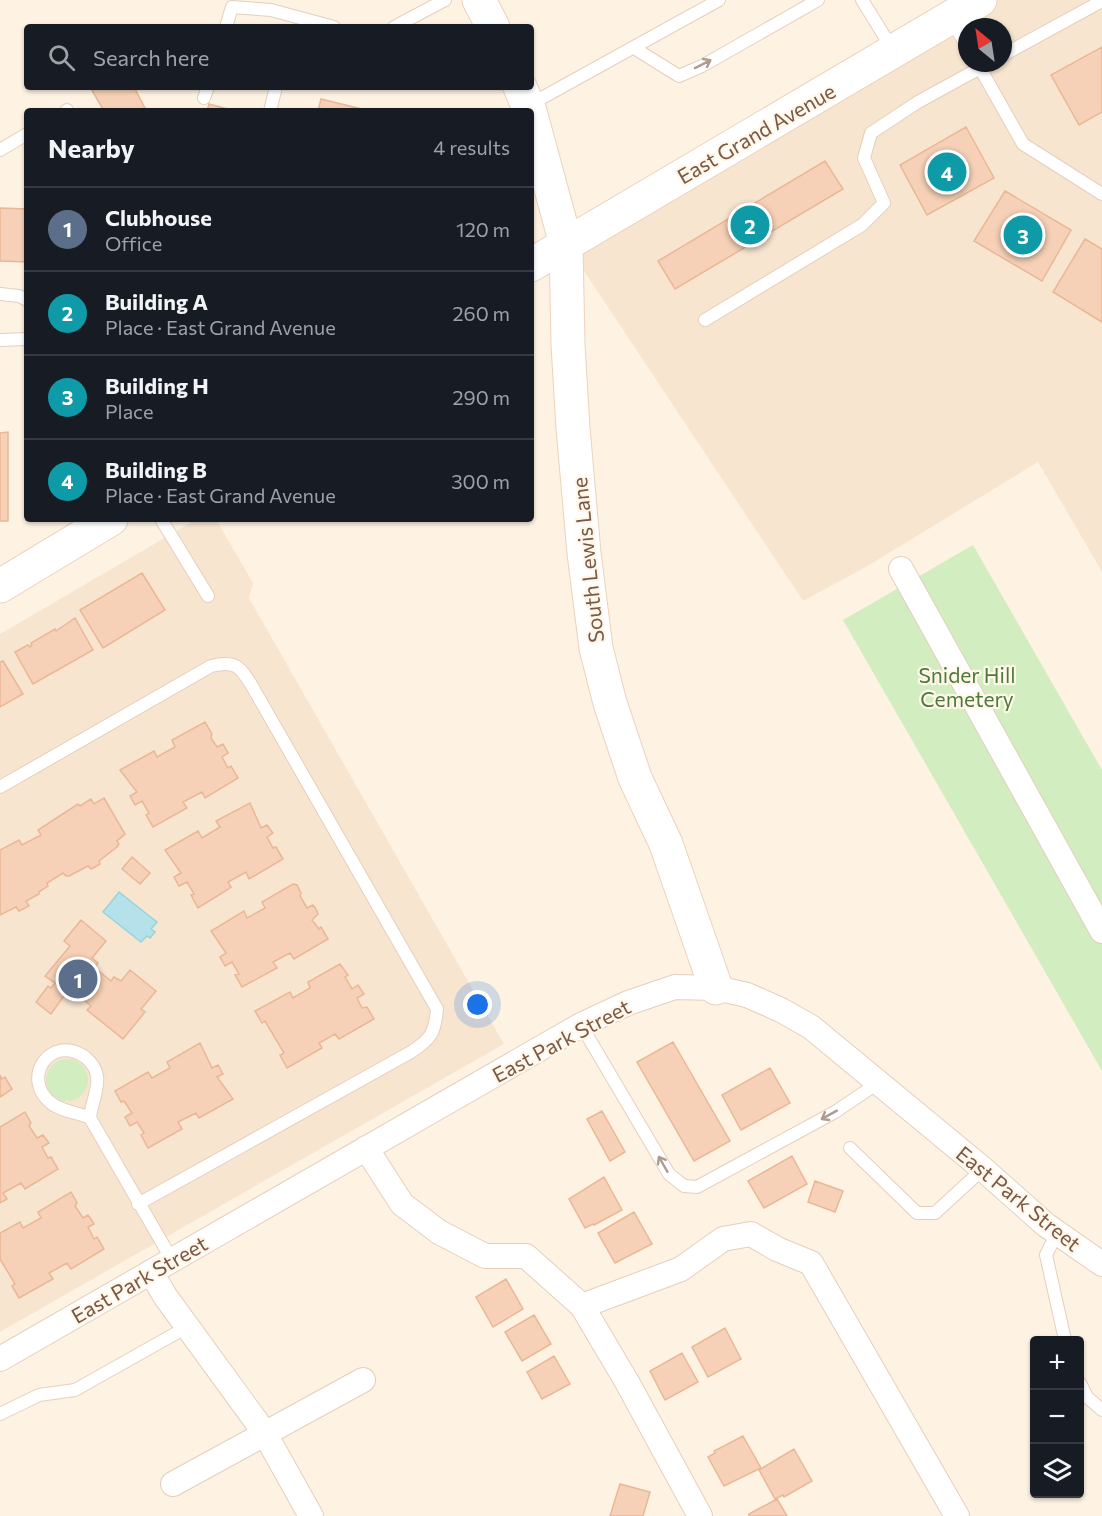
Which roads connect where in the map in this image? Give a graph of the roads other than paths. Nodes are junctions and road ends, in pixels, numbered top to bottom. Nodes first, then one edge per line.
1 (445, 0) edge
2 (479, 0) edge
3 (719, 0) edge
4 (818, 0) edge
5 (862, 0) edge
6 (980, 0) edge
7 (1102, 1) edge
8 (950, 18) junction
9 (295, 22) edge
10 (227, 24) edge
11 (311, 24) edge
12 (400, 24) edge
13 (491, 24) edge
14 (958, 31) edge
15 (634, 48) junction
16 (1012, 50) edge
17 (894, 52) junction
18 (970, 72) edge
19 (986, 72) edge
20 (275, 90) edge
21 (527, 105) edge
22 (271, 108) edge
23 (534, 130) edge
24 (24, 136) edge
25 (0, 150) edge
26 (1102, 194) edge
27 (566, 244) junction
28 (534, 262) edge
29 (0, 294) edge
30 (24, 298) edge
31 (705, 320) dead end
32 (24, 339) edge
33 (0, 340) edge
34 (106, 522) edge
35 (163, 522) edge
36 (902, 568) dead end
37 (0, 586) edge
38 (208, 596) dead end
39 (0, 787) edge
40 (1102, 931) edge
41 (716, 988) junction
42 (581, 1026) junction
43 (878, 1083) junction
44 (90, 1118) junction
45 (366, 1148) junction
46 (850, 1148) dead end
47 (982, 1169) junction
48 (138, 1204) junction
49 (1057, 1233) junction
50 (1102, 1264) edge
51 (161, 1266) junction
52 (582, 1306) junction
53 (187, 1327) junction
54 (1064, 1336) edge
55 (0, 1359) edge
56 (363, 1380) dead end
57 (1084, 1390) edge
58 (1102, 1410) edge
59 (0, 1414) edge
60 (264, 1432) junction
61 (173, 1484) dead end
62 (311, 1516) edge
63 (700, 1516) edge
64 (957, 1516) edge

1 - 12 lane
2 - 13 street
3 - 15 lane
15 -> 4 lane
5 - 17 lane
6 - 8 street, East Grand Avenue
7 - 16 lane
8 - 14 lane
8 - 17 street, East Grand Avenue
9 - 10 lane
9 - 11 lane
15 - 21 lane
17 - 27 street, East Grand Avenue
18 - 31 lane
19 - 26 lane
20 - 22 lane
23 - 27 street, South Lewis Lane
24 - 25 lane
27 - 28 street, East Grand Avenue
27 - 41 street, South Lewis Lane
29 - 30 lane
32 - 33 lane
34 - 37 street
35 - 38 lane
36 - 40 street
39 - 48 lane
41 - 42 street, East Park Street
41 - 43 street, East Park Street
43 -> 42 lane
42 - 45 street, East Park Street
43 - 47 street, East Park Street
44 - 44 lane
44 - 48 lane
45 - 51 street, East Park Street
45 - 52 street
46 - 47 lane
47 - 49 street, East Park Street
48 - 51 lane
49 - 50 street, East Park Street
49 - 54 lane
51 - 53 street
51 - 55 street, East Park Street
52 - 63 street
52 - 64 street
53 - 59 lane
53 - 60 street
56 - 60 street
57 - 58 lane
60 - 61 street
60 - 62 street

